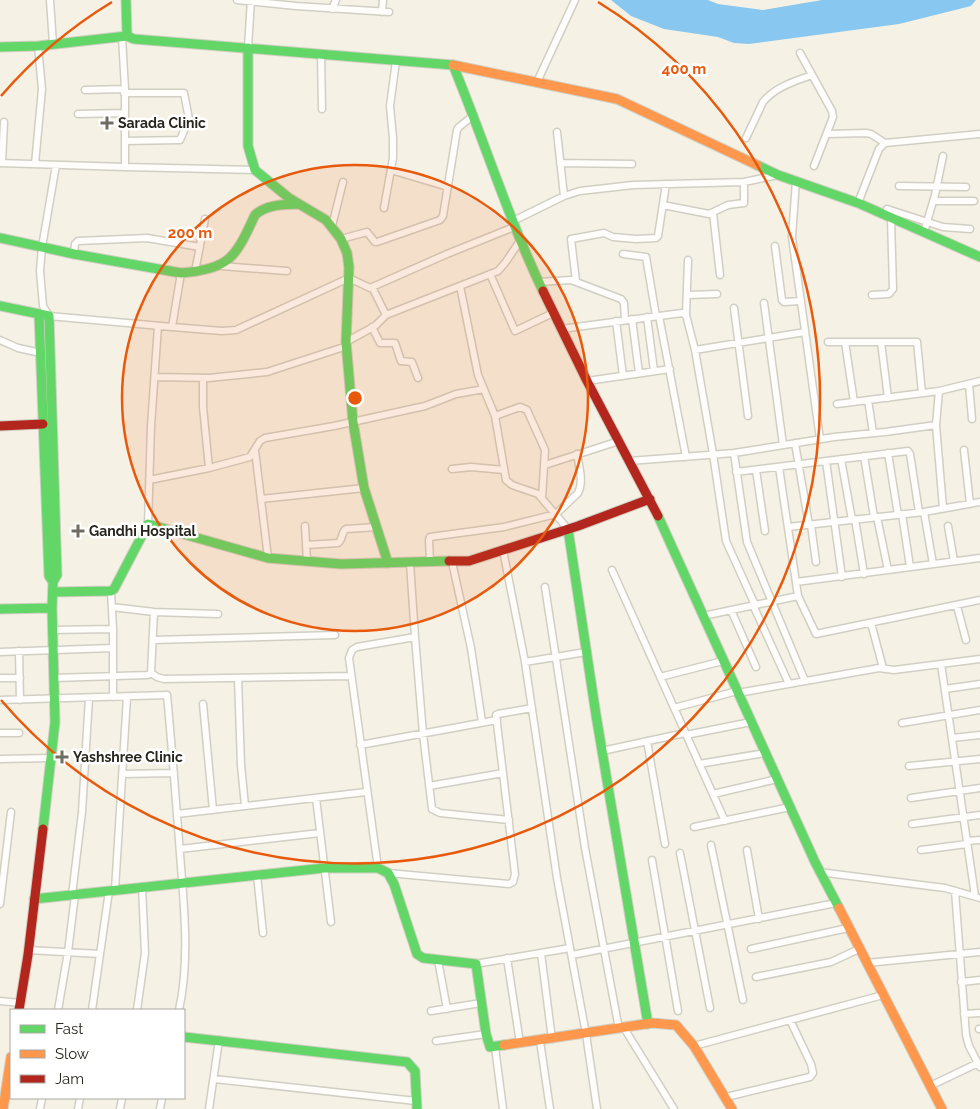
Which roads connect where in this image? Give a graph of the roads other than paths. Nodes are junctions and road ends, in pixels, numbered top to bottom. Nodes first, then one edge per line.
1 (50, 0) edge
2 (126, 0) edge
3 (237, 0) edge
4 (302, 0) edge
5 (336, 0) edge
6 (383, 0) edge
7 (575, 0) edge
8 (251, 1) edge
9 (296, 6) junction
10 (332, 9) junction
11 (125, 36) junction
12 (53, 44) junction
13 (38, 46) junction
14 (0, 47) edge
15 (248, 48) junction
16 (800, 53) dead end
17 (321, 54) junction
18 (396, 60) junction
19 (453, 65) junction
20 (812, 75) junction
21 (536, 82) junction
22 (85, 90) dead end
23 (124, 91) junction
24 (322, 109) dead end
25 (125, 113) junction
26 (78, 114) dead end
27 (474, 115) junction
28 (4, 122) dead end
29 (557, 132) dead end
30 (827, 134) junction
31 (980, 134) edge
32 (746, 138) dead end
33 (2, 139) edge
34 (125, 141) junction
35 (885, 143) junction
36 (943, 156) dead end
37 (1, 163) edge
38 (560, 163) junction
39 (35, 164) junction
40 (632, 164) dead end
41 (56, 165) junction
42 (814, 166) dead end
43 (125, 167) junction
44 (255, 170) junction
45 (391, 170) junction
46 (778, 175) junction
47 (796, 181) junction
48 (343, 182) dead end
49 (744, 182) junction
50 (666, 184) junction
51 (899, 186) dead end
52 (448, 187) junction
53 (937, 187) junction
54 (966, 187) dead end
55 (564, 196) junction
56 (934, 201) junction
57 (974, 201) dead end
58 (858, 203) junction
59 (299, 204) junction
60 (663, 205) junction
61 (384, 208) dead end
62 (713, 213) junction
63 (889, 213) junction
64 (206, 219) dead end
65 (927, 222) junction
66 (513, 224) junction
67 (332, 226) junction
68 (970, 229) dead end
69 (924, 232) junction
70 (0, 238) edge
71 (342, 238) junction
72 (520, 241) junction
73 (775, 246) dead end
74 (42, 247) junction
75 (200, 247) junction
76 (74, 254) junction
77 (623, 254) dead end
78 (980, 257) edge
79 (688, 260) dead end
80 (220, 266) junction
81 (287, 271) dead end
82 (195, 272) junction
83 (181, 273) junction
84 (490, 274) junction
85 (720, 275) dead end
86 (349, 278) junction
87 (576, 281) junction
88 (539, 282) junction
89 (460, 286) junction
90 (372, 287) junction
91 (717, 294) dead end
92 (688, 295) junction
93 (872, 295) dead end
94 (800, 301) junction
95 (764, 303) dead end
96 (0, 306) edge
97 (734, 308) dead end
98 (41, 310) junction
99 (553, 313) junction
100 (386, 315) junction
101 (686, 315) junction
102 (49, 316) junction
103 (658, 316) junction
104 (647, 317) junction
105 (629, 320) junction
106 (616, 321) junction
107 (158, 326) junction
108 (172, 327) junction
109 (372, 327) junction
110 (561, 329) junction
111 (805, 332) junction
112 (768, 338) junction
113 (0, 340) edge
114 (828, 342) dead end
115 (846, 342) junction
116 (880, 342) junction
117 (738, 343) junction
118 (346, 344) junction
119 (695, 350) junction
120 (40, 354) junction
121 (670, 369) junction
122 (654, 371) junction
123 (639, 374) junction
124 (623, 376) junction
125 (154, 377) junction
126 (203, 378) junction
127 (418, 378) dead end
128 (587, 381) junction
129 (980, 382) edge
130 (969, 384) junction
131 (484, 389) junction
132 (939, 391) junction
133 (922, 393) junction
134 (888, 398) junction
135 (868, 400) junction
136 (854, 402) junction
137 (837, 404) dead end
138 (495, 416) junction
139 (748, 416) dead end
140 (972, 419) dead end
141 (353, 422) junction
142 (43, 424) junction
143 (936, 425) junction
144 (0, 426) edge
145 (872, 433) junction
146 (820, 439) junction
147 (618, 441) junction
148 (795, 443) junction
149 (783, 445) junction
150 (255, 450) junction
151 (964, 450) dead end
152 (734, 453) junction
153 (888, 453) junction
154 (578, 454) junction
155 (713, 454) junction
156 (864, 456) junction
157 (686, 458) junction
158 (841, 459) junction
159 (629, 461) junction
160 (826, 461) junction
161 (800, 464) junction
162 (545, 465) junction
163 (779, 467) junction
164 (209, 468) junction
165 (452, 469) dead end
166 (504, 470) junction
167 (756, 470) junction
168 (736, 472) junction
169 (149, 480) junction
170 (364, 488) junction
171 (542, 498) junction
172 (650, 498) junction
173 (261, 499) junction
174 (980, 502) edge
175 (970, 504) junction
176 (943, 508) junction
177 (921, 512) junction
178 (556, 514) junction
179 (900, 514) junction
180 (876, 517) junction
181 (854, 520) junction
182 (51, 522) junction
183 (833, 522) junction
184 (148, 524) junction
185 (810, 525) junction
186 (305, 526) dead end
187 (948, 526) dead end
188 (377, 527) junction
189 (788, 528) junction
190 (568, 529) junction
191 (764, 531) dead end
192 (306, 545) junction
193 (503, 550) junction
194 (268, 558) junction
195 (980, 558) edge
196 (307, 561) junction
197 (954, 561) junction
198 (410, 562) junction
199 (430, 562) junction
200 (452, 562) junction
201 (816, 562) dead end
202 (388, 563) junction
203 (933, 564) junction
204 (910, 567) junction
205 (612, 570) dead end
206 (888, 570) junction
207 (864, 574) junction
208 (842, 577) junction
209 (796, 582) junction
210 (545, 587) dead end
211 (111, 591) junction
212 (53, 592) junction
213 (798, 596) junction
214 (980, 600) edge
215 (770, 602) junction
216 (754, 605) junction
217 (957, 606) junction
218 (112, 607) junction
219 (52, 608) junction
220 (0, 609) edge
221 (731, 610) junction
222 (154, 612) junction
223 (218, 614) dead end
224 (703, 616) junction
225 (872, 623) junction
226 (114, 629) junction
227 (52, 630) junction
228 (335, 636) dead end
229 (415, 637) junction
230 (153, 640) junction
231 (966, 640) dead end
232 (113, 648) junction
233 (53, 651) junction
234 (0, 652) edge
235 (19, 652) junction
236 (586, 652) junction
237 (556, 657) junction
238 (980, 659) edge
239 (723, 660) junction
240 (526, 662) junction
241 (941, 664) junction
242 (756, 667) dead end
243 (883, 668) junction
244 (151, 673) junction
245 (113, 675) junction
246 (351, 676) junction
247 (660, 677) junction
248 (0, 678) edge
249 (20, 678) junction
250 (54, 678) junction
251 (238, 678) junction
252 (805, 681) junction
253 (789, 684) junction
254 (980, 684) edge
255 (945, 689) junction
256 (737, 692) junction
257 (127, 696) junction
258 (113, 697) junction
259 (89, 698) junction
260 (0, 700) edge
261 (20, 700) junction
262 (54, 700) junction
263 (203, 704) dead end
264 (532, 708) junction
265 (674, 708) junction
266 (980, 710) edge
267 (948, 716) junction
268 (497, 720) junction
269 (482, 722) junction
270 (751, 722) junction
271 (902, 723) dead end
272 (0, 733) edge
273 (19, 733) dead end
274 (423, 734) junction
275 (685, 734) junction
276 (980, 735) edge
277 (952, 738) junction
278 (647, 741) junction
279 (360, 745) junction
280 (602, 751) junction
281 (765, 753) junction
282 (51, 758) junction
283 (0, 759) edge
284 (980, 759) edge
285 (955, 761) junction
286 (699, 764) junction
287 (909, 766) dead end
288 (174, 773) junction
289 (503, 773) junction
290 (122, 774) junction
291 (777, 778) junction
292 (429, 786) junction
293 (980, 788) edge
294 (960, 791) junction
295 (366, 792) junction
296 (713, 794) junction
297 (316, 798) junction
298 (911, 798) dead end
299 (245, 806) junction
300 (790, 807) junction
301 (213, 810) junction
302 (11, 812) dead end
303 (177, 814) junction
304 (980, 816) edge
305 (964, 818) junction
306 (509, 820) junction
307 (726, 821) junction
308 (912, 824) dead end
309 (694, 827) dead end
310 (320, 833) junction
311 (980, 840) edge
312 (967, 842) junction
313 (665, 844) dead end
314 (711, 845) dead end
315 (180, 849) junction
316 (748, 850) dead end
317 (921, 850) dead end
318 (680, 853) dead end
319 (652, 860) dead end
320 (324, 868) junction
321 (378, 868) junction
322 (820, 872) junction
323 (388, 873) junction
324 (258, 875) junction
325 (183, 883) junction
326 (142, 888) junction
327 (112, 891) junction
328 (955, 891) junction
329 (74, 895) junction
330 (977, 897) edge
331 (34, 899) junction
332 (836, 903) junction
333 (0, 904) edge
334 (759, 918) junction
335 (331, 922) dead end
336 (728, 925) junction
337 (848, 928) junction
338 (696, 932) junction
339 (263, 933) dead end
340 (666, 938) junction
341 (635, 944) junction
342 (604, 949) junction
343 (751, 949) dead end
344 (859, 949) junction
345 (28, 950) junction
346 (68, 952) junction
347 (571, 952) junction
348 (980, 952) edge
349 (541, 953) junction
350 (100, 954) junction
351 (959, 954) junction
352 (507, 958) junction
353 (438, 960) junction
354 (867, 963) junction
355 (475, 964) junction
356 (756, 977) dead end
357 (980, 980) edge
358 (961, 982) junction
359 (883, 995) junction
360 (743, 1000) dead end
361 (0, 1001) edge
362 (481, 1003) junction
363 (19, 1007) edge
364 (710, 1008) dead end
365 (58, 1009) edge
366 (92, 1009) edge
367 (137, 1009) edge
368 (179, 1009) edge
369 (447, 1009) junction
370 (431, 1011) dead end
371 (678, 1011) dead end
372 (980, 1013) edge
373 (964, 1014) junction
374 (790, 1020) junction
375 (648, 1024) junction
376 (621, 1028) junction
377 (486, 1034) junction
378 (586, 1034) junction
379 (185, 1036) edge
380 (552, 1039) junction
381 (219, 1040) junction
382 (436, 1041) dead end
383 (540, 1041) junction
384 (520, 1043) junction
385 (694, 1046) junction
386 (495, 1047) junction
387 (10, 1064) edge
388 (979, 1065) edge
389 (214, 1079) junction
390 (930, 1086) junction
391 (726, 1097) junction
392 (416, 1105) edge
393 (3, 1109) edge
394 (209, 1109) edge
395 (504, 1109) edge
396 (550, 1109) edge
397 (597, 1109) edge
398 (674, 1109) edge
399 (732, 1109) edge
400 (942, 1109) edge

1 - 12 street
2 - 11 street
3 - 8 street
4 - 9 street
5 - 10 street
6 - 10 street
7 - 21 street
8 - 9 street
8 - 15 street
9 - 10 street
11 - 12 street
11 - 15 street
11 - 23 street
12 - 13 street
13 - 14 street
13 - 39 street
15 - 17 street
15 - 44 street
16 - 20 street
17 - 18 street
17 - 24 street
18 - 19 street
18 - 45 street
19 - 21 street
19 - 27 street
20 - 30 street
20 - 32 street
21 - 46 street
22 - 23 street
23 - 25 street
23 - 34 street
25 - 26 street
25 - 34 street
27 - 52 street
27 - 66 street
28 - 33 street
29 - 38 street
30 - 35 street
30 - 42 street
31 - 35 street
33 - 37 street
34 - 43 street
35 - 58 street
36 - 53 street
37 - 39 street
38 - 40 street
38 - 55 street
39 - 41 street
41 - 43 street
41 - 74 street
43 - 44 street
44 - 59 street
45 - 52 street
45 - 61 street
46 - 47 street
46 - 49 street
47 - 58 street
47 - 94 street
48 - 67 street
49 - 50 street
49 - 62 street
50 - 55 street
50 - 60 street
51 - 53 street
52 - 71 street
53 - 54 street
53 - 56 street
55 - 66 street
56 - 57 street
56 - 65 street
58 - 63 street
59 - 67 street
59 - 80 street
60 - 62 street
60 - 87 street
62 - 85 street
63 - 65 street
63 - 69 street
63 - 93 street
64 - 75 street
65 - 68 street
65 - 69 street
66 - 72 street
66 - 90 street
67 - 71 street
69 - 78 street
70 - 74 street
71 - 86 street
72 - 84 street
72 - 88 street
73 - 94 street
74 - 76 street
74 - 98 street
75 - 76 street
75 - 82 street
76 - 83 street
77 - 103 street
79 - 92 street
80 - 81 street
80 - 82 street
82 - 83 street
83 - 108 street
84 - 89 street
84 - 99 street
86 - 90 street
86 - 108 street
86 - 118 street
87 - 88 street
87 - 105 street
88 - 99 street
89 - 100 street
89 - 131 street
90 - 100 street
91 - 92 street
92 - 101 street
94 - 111 street
95 - 112 street
96 - 98 street
97 - 117 street
98 - 102 street
98 - 120 street
99 - 110 street
100 - 109 street
101 - 103 street
101 - 119 street
102 - 107 street
102 - 182 street
103 - 104 street
103 - 121 street
104 - 105 street
104 - 122 street
105 - 106 street
105 - 123 street
106 - 110 street
106 - 124 street
107 - 108 street
107 - 125 street
109 - 118 street
109 - 127 street
110 - 128 street
111 - 112 street
111 - 146 street
112 - 117 street
112 - 149 street
113 - 120 street
114 - 115 street
115 - 116 street
115 - 136 street
116 - 133 street
116 - 134 street
117 - 119 street
117 - 139 street
118 - 126 street
118 - 141 street
119 - 155 street
120 - 142 street
121 - 122 street
121 - 157 street
122 - 123 street
123 - 124 street
124 - 128 street
125 - 126 street
125 - 169 street
126 - 164 street
128 - 147 street
129 - 130 street
130 - 132 street
130 - 140 street
131 - 138 street
131 - 141 street
132 - 133 street
132 - 143 street
133 - 134 street
134 - 135 street
135 - 136 street
135 - 145 street
136 - 137 street
138 - 162 street
138 - 166 street
141 - 150 street
141 - 170 street
142 - 144 street
142 - 182 street
143 - 145 street
143 - 176 street
145 - 146 street
146 - 148 street
147 - 154 street
147 - 159 street
148 - 149 street
148 - 161 street
149 - 152 street
150 - 164 street
150 - 173 street
151 - 175 street
152 - 155 street
152 - 168 street
153 - 156 street
153 - 177 street
153 - 179 street
154 - 162 street
154 - 178 street
155 - 157 street
155 - 216 street
156 - 158 street
156 - 180 street
157 - 159 street
158 - 160 street
158 - 181 street
159 - 172 street
160 - 161 street
160 - 183 street
161 - 163 street
161 - 185 street
162 - 171 street
163 - 167 street
163 - 189 street
164 - 169 street
165 - 166 street
166 - 171 street
167 - 168 street
167 - 191 street
168 - 215 street
169 - 184 street
170 - 173 street
170 - 188 street
171 - 178 street
172 - 190 street
172 - 224 street
173 - 194 street
174 - 175 street
175 - 176 street
176 - 177 street
177 - 179 street
177 - 203 street
178 - 190 street
178 - 199 street
179 - 180 street
179 - 204 street
180 - 181 street
180 - 206 street
181 - 183 street
181 - 207 street
182 - 212 street
183 - 185 street
183 - 208 street
184 - 194 street
184 - 211 street
185 - 189 street
185 - 201 street
186 - 192 street
187 - 197 street
188 - 192 street
188 - 202 street
189 - 209 street
190 - 193 street
190 - 236 street
192 - 196 street
193 - 200 street
193 - 240 street
194 - 196 street
195 - 197 street
196 - 202 street
197 - 203 street
198 - 199 street
198 - 202 street
198 - 229 street
199 - 200 street
200 - 269 street
203 - 204 street
204 - 206 street
205 - 247 street
206 - 207 street
207 - 208 street
208 - 209 street
209 - 213 street
210 - 237 street
211 - 212 street
211 - 218 street
212 - 219 street
213 - 215 street
213 - 225 street
214 - 217 street
215 - 216 street
215 - 252 street
216 - 221 street
216 - 253 street
217 - 225 street
217 - 231 street
218 - 222 street
218 - 226 street
219 - 220 street
219 - 227 street
221 - 224 street
221 - 242 street
222 - 223 street
222 - 230 street
224 - 239 street
225 - 243 street
226 - 227 street
226 - 232 street
227 - 233 street
228 - 230 street
229 - 246 street
229 - 274 street
230 - 244 street
232 - 233 street
232 - 245 street
233 - 235 street
233 - 250 street
234 - 235 street
235 - 249 street
236 - 237 street
236 - 280 street
237 - 240 street
237 - 342 street
238 - 241 street
239 - 247 street
239 - 256 street
240 - 264 street
241 - 243 street
241 - 255 street
243 - 252 street
244 - 245 street
244 - 251 street
245 - 250 street
245 - 258 street
246 - 251 street
246 - 279 street
247 - 265 street
248 - 249 street
249 - 261 street
250 - 262 street
251 - 299 street
252 - 253 street
253 - 256 street
254 - 255 street
255 - 267 street
256 - 265 street
256 - 270 street
257 - 258 street
257 - 288 street
257 - 290 street
258 - 259 street
259 - 262 street
259 - 329 street
260 - 261 street
261 - 262 street
262 - 282 street
263 - 301 street
264 - 268 street
264 - 347 street
265 - 275 street
266 - 267 street
267 - 271 street
267 - 277 street
268 - 269 street
268 - 289 street
269 - 274 street
270 - 275 street
270 - 281 street
272 - 273 street
274 - 279 street
274 - 292 street
275 - 278 street
275 - 286 street
276 - 277 street
277 - 285 street
278 - 280 street
278 - 313 street
279 - 295 street
280 - 341 street
281 - 286 street
281 - 291 street
282 - 283 street
282 - 331 street
284 - 285 street
285 - 287 street
285 - 294 street
286 - 296 street
288 - 290 street
288 - 303 street
289 - 292 street
289 - 306 street
290 - 327 street
291 - 296 street
291 - 300 street
292 - 306 street
293 - 294 street
294 - 298 street
294 - 305 street
295 - 297 street
295 - 321 street
296 - 307 street
297 - 299 street
297 - 310 street
299 - 301 street
300 - 307 street
300 - 322 street
301 - 303 street
302 - 333 street
303 - 315 street
304 - 305 street
305 - 308 street
305 - 312 street
306 - 323 street
307 - 309 street
310 - 315 street
310 - 320 street
311 - 312 street
312 - 317 street
312 - 330 street
314 - 336 street
315 - 325 street
316 - 334 street
318 - 338 street
319 - 340 street
320 - 321 street
320 - 324 street
320 - 335 street
321 - 323 street
322 - 328 street
322 - 332 street
323 - 353 street
324 - 325 street
324 - 339 street
325 - 326 street
325 - 368 street
326 - 327 street
326 - 367 street
327 - 329 street
327 - 350 street
328 - 330 street
328 - 351 street
329 - 331 street
329 - 346 street
331 - 345 street
332 - 334 street
332 - 337 street
334 - 336 street
336 - 338 street
336 - 360 street
337 - 343 street
337 - 344 street
338 - 340 street
338 - 364 street
340 - 341 street
340 - 371 street
341 - 342 street
341 - 375 street
342 - 347 street
342 - 376 street
344 - 354 street
344 - 356 street
345 - 346 street
345 - 363 street
346 - 350 street
346 - 365 street
347 - 349 street
347 - 378 street
348 - 351 street
349 - 352 street
349 - 380 street
350 - 366 street
351 - 354 street
351 - 358 street
352 - 355 street
352 - 384 street
353 - 355 street
353 - 369 street
354 - 359 street
355 - 362 street
357 - 358 street
358 - 373 street
359 - 374 street
359 - 390 street
361 - 363 street
362 - 369 street
362 - 377 street
369 - 370 street
372 - 373 street
373 - 388 street
374 - 385 street
374 - 391 street
375 - 376 street
375 - 385 street
376 - 378 street
376 - 398 street
377 - 382 street
377 - 386 street
378 - 380 street
378 - 397 street
379 - 381 street
380 - 383 street
381 - 389 street
381 - 392 street
383 - 384 street
383 - 396 street
384 - 386 street
385 - 391 street
386 - 395 street
387 - 393 street
388 - 390 street
389 - 392 street
389 - 394 street
390 - 400 street
391 - 399 street

